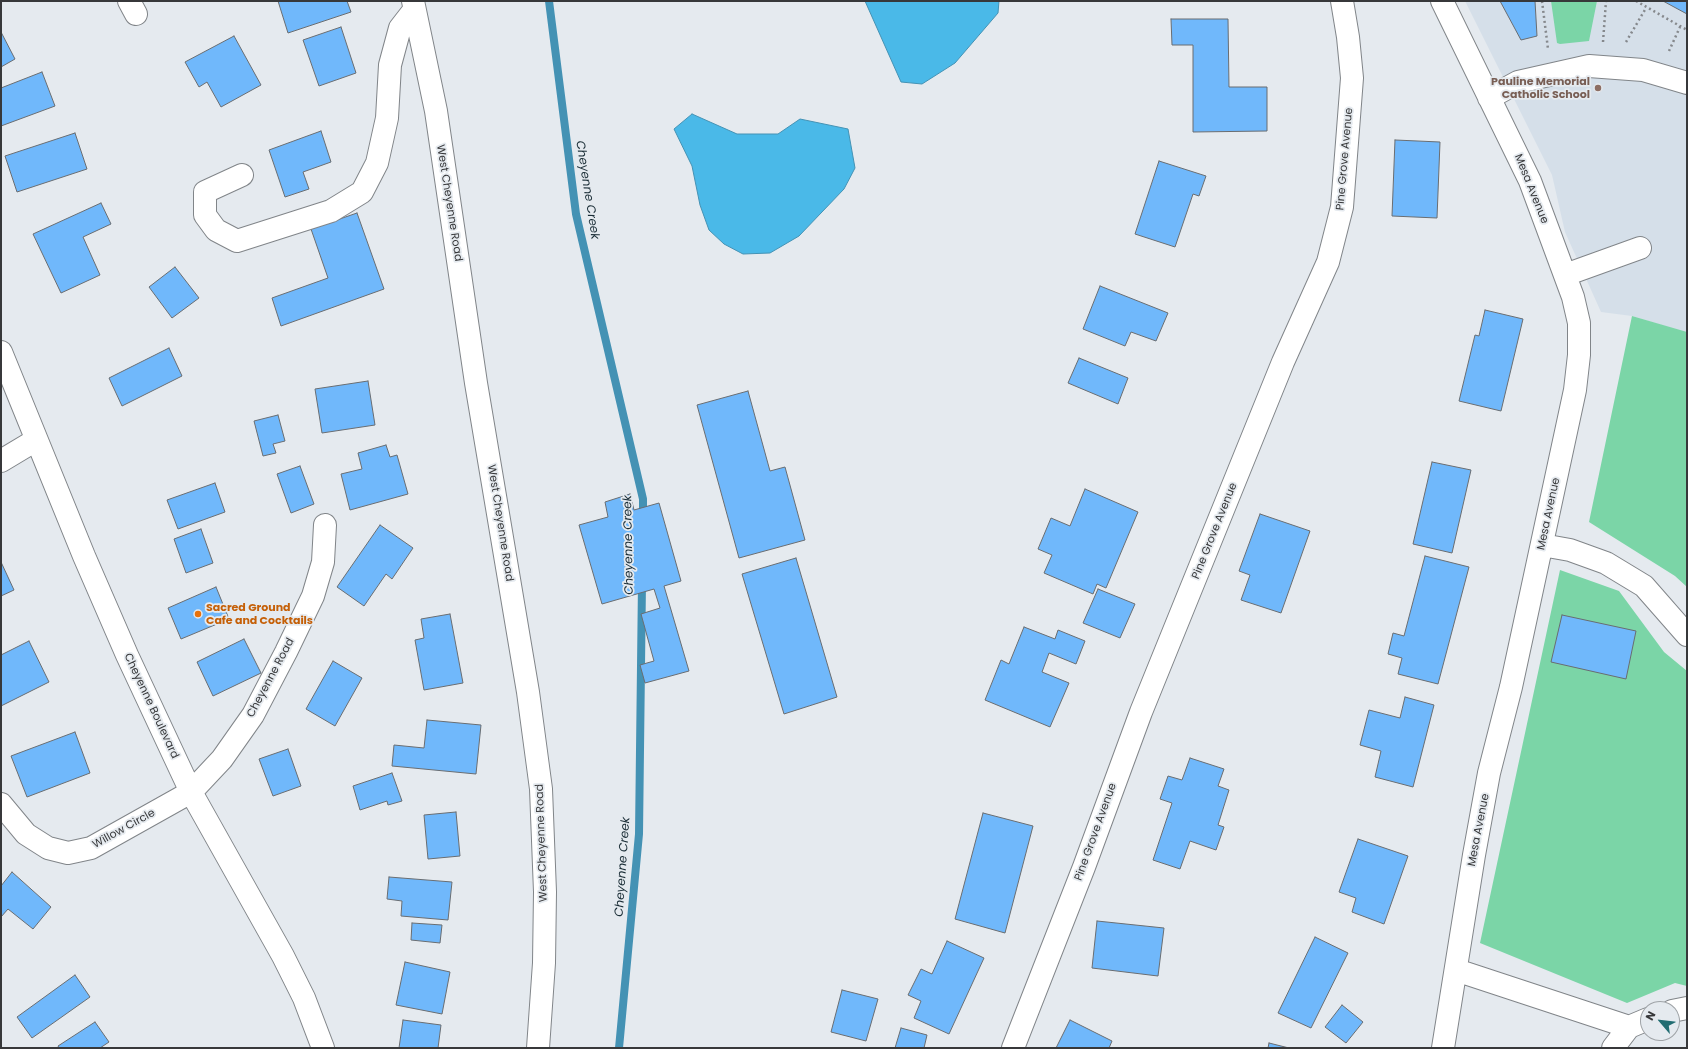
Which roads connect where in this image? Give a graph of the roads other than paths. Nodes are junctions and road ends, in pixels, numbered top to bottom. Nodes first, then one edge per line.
1 (1342, 1) edge
2 (1442, 1) edge
3 (414, 6) edge
4 (1687, 83) edge
5 (1489, 98) junction
6 (242, 175) dead end
7 (1640, 248) dead end
8 (1565, 275) junction
9 (1, 352) edge
10 (36, 440) junction
11 (1, 461) edge
12 (325, 525) dead end
13 (1542, 545) junction
14 (1687, 635) edge
15 (190, 792) junction
16 (1, 804) edge
17 (1456, 970) junction
18 (1638, 1023) edge
19 (323, 1048) edge
20 (538, 1048) edge
21 (1013, 1048) edge
22 (1443, 1048) edge
23 (1613, 1048) edge

1 - 21 street, Pine Grove Avenue
2 - 5 street, Mesa Avenue
3 - 6 street
3 - 20 street, West Cheyenne Road
4 - 5 street
5 - 8 street, Mesa Avenue
7 - 8 street
8 - 13 street, Mesa Avenue
9 - 10 street, Cheyenne Boulevard
10 - 11 street
10 - 15 street, Cheyenne Boulevard
12 - 15 street, Cheyenne Road
13 - 14 street
13 - 17 street, Mesa Avenue
15 - 16 street, Willow Circle
15 - 19 street, Cheyenne Boulevard
17 - 18 street
17 - 22 street, Mesa Avenue
18 - 23 street

